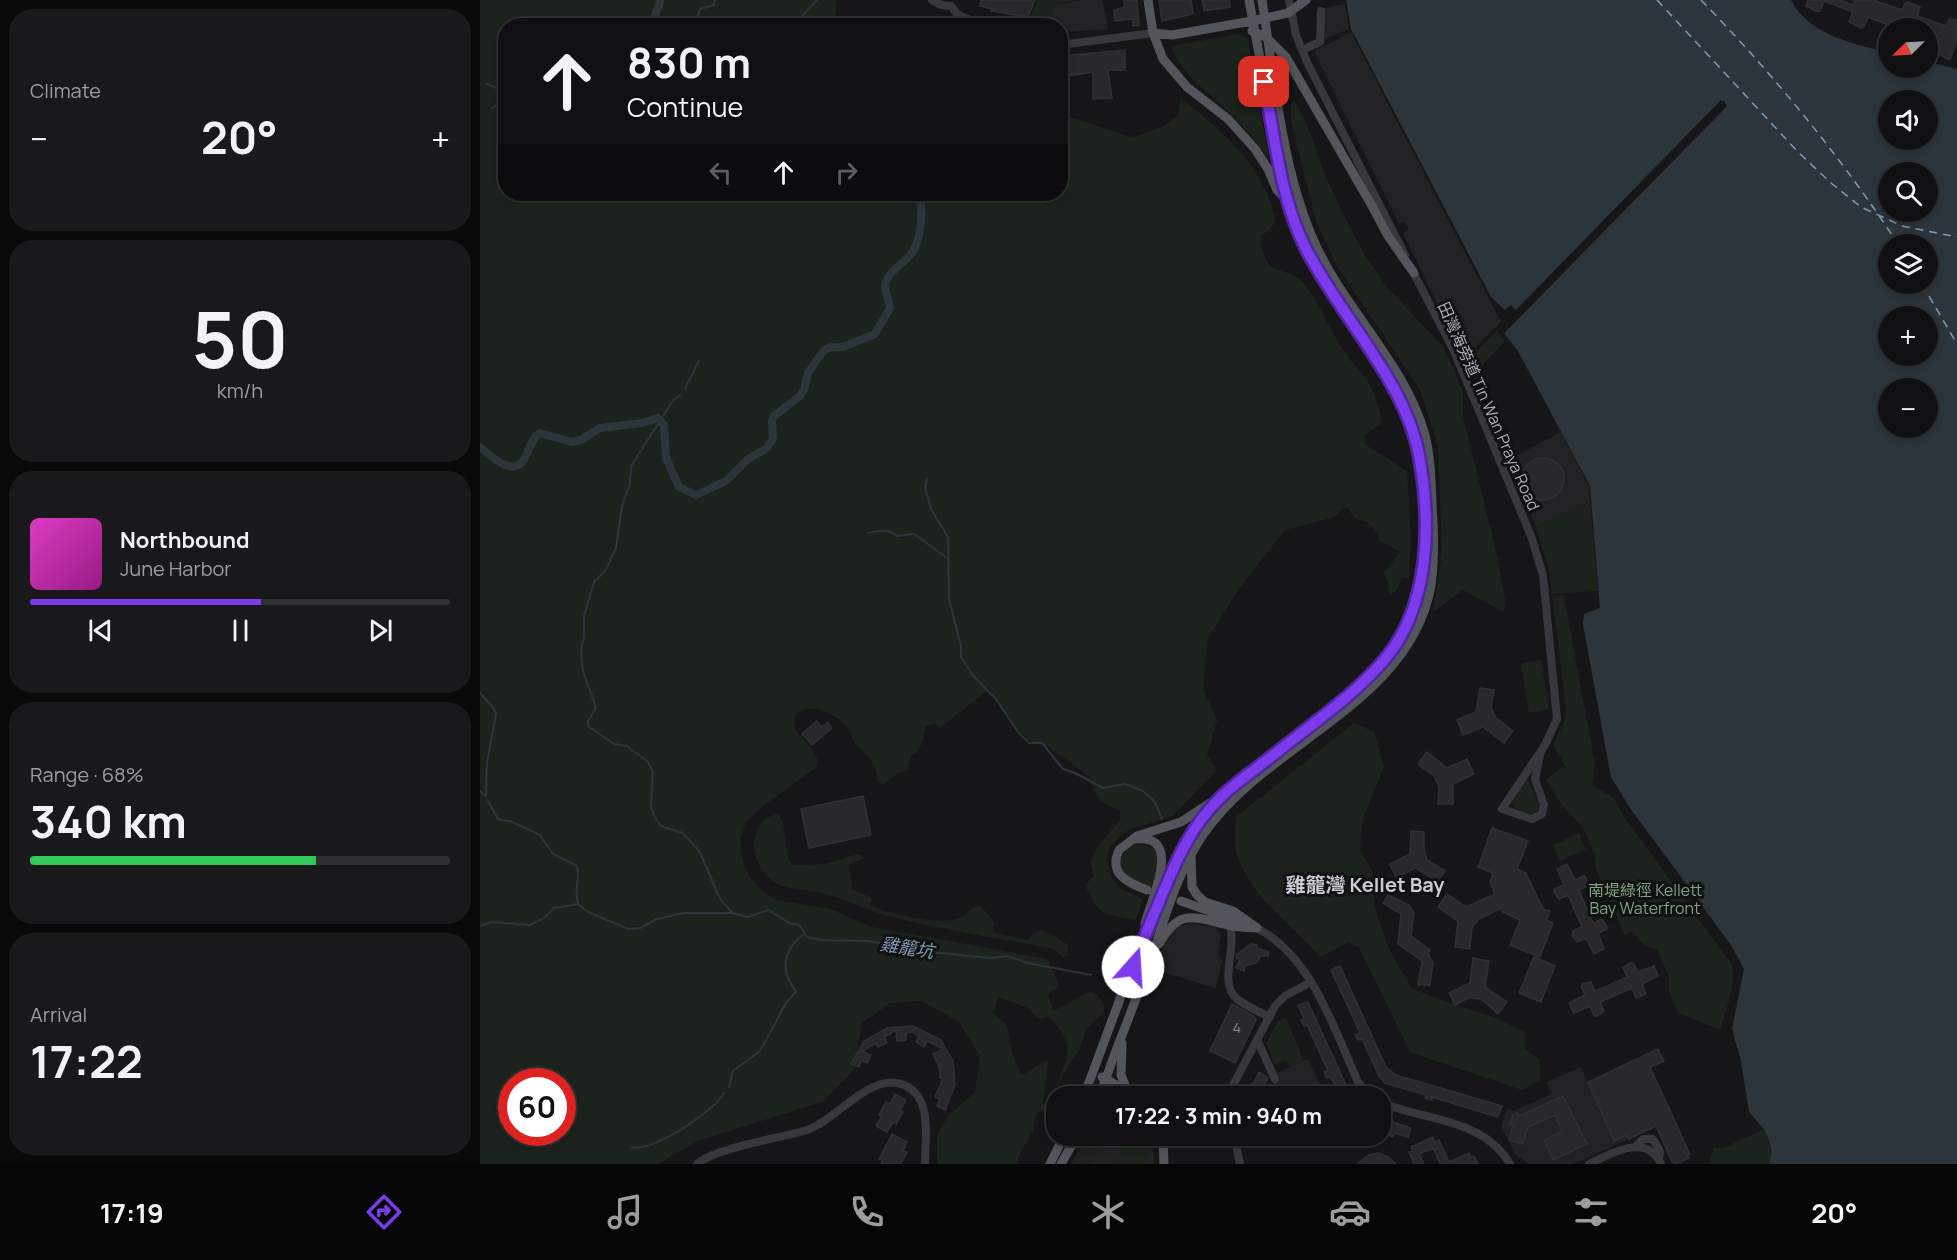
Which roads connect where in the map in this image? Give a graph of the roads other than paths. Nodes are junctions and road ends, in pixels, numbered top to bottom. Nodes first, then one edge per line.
1 (932, 0) edge
2 (1148, 0) edge
3 (1249, 0) edge
4 (1262, 0) edge
5 (1289, 0) edge
6 (1306, 0) edge
7 (951, 3) edge
8 (1321, 11) dead end
9 (965, 18) edge
10 (1233, 25) junction
11 (1153, 33) junction
12 (1068, 44) edge
13 (1302, 50) junction
14 (1286, 199) junction
15 (1414, 273) junction
16 (1541, 751) junction
17 (1218, 799) junction
18 (1127, 842) junction
19 (1191, 853) junction
20 (1147, 890) dead end
21 (1181, 901) dead end
22 (1230, 926) junction
23 (1257, 928) junction
24 (1143, 937) junction
25 (1153, 951) junction
26 (1311, 982) junction
27 (1270, 1017) junction
28 (1123, 1038) junction
29 (1258, 1042) junction
30 (1094, 1074) junction
31 (1275, 1078) dead end
32 (1106, 1079) junction
33 (1089, 1086) edge
34 (1103, 1086) edge
35 (1119, 1086) edge
36 (1125, 1086) edge
37 (1233, 1086) edge
38 (1361, 1086) edge
39 (1391, 1105) edge
40 (1059, 1146) edge
41 (1071, 1146) edge
42 (1163, 1146) edge
43 (1236, 1146) edge
44 (1635, 1147) junction
45 (1508, 1160) edge
46 (1660, 1162) edge
47 (697, 1164) edge
48 (925, 1164) edge
49 (1050, 1164) edge
50 (1061, 1164) edge
51 (1164, 1164) edge
52 (1240, 1164) edge
53 (1517, 1164) edge
54 (1589, 1164) edge

1 - 7 street
2 - 11 main road
3 - 14 main road
4 - 19 main road
5 - 13 street, 田灣海旁道 Tin Wan Praya Road
6 - 10 main road, bridge
7 - 9 street
8 - 13 street
10 - 11 main road
10 - 15 main road, bridge
11 - 12 street
11 - 14 main road
13 - 15 street, 田灣海旁道 Tin Wan Praya Road
14 - 17 main road
15 - 16 street, 田灣海旁道 Tin Wan Praya Road
16 - 16 street, 田灣海旁道 Tin Wan Praya Road
17 - 18 main road
17 - 24 main road
18 - 20 main road
18 - 24 main road
19 - 23 main road
19 - 25 main road
21 - 23 main road
22 - 23 main road
22 - 25 main road
22 - 27 street
23 - 26 street
24 - 30 main road
25 - 28 main road
26 - 27 street
26 - 38 street
27 - 29 street
28 - 32 main road
28 - 36 main road
29 - 31 street
29 - 37 street
30 - 32 main road
30 - 33 main road
32 - 34 main road
32 - 35 main road
39 - 45 street
40 - 49 main road
41 - 50 main road
42 - 51 main road
43 - 52 street
44 - 46 street
44 - 46 street
44 - 54 street
45 - 53 street
47 - 48 street

